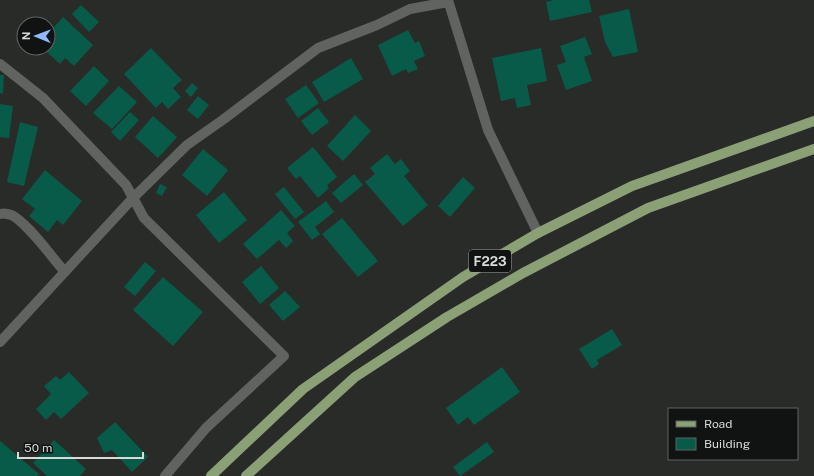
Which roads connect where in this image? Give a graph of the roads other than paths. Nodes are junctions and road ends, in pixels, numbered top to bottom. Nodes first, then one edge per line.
1 (448, 1) edge
2 (0, 64) edge
3 (814, 121) edge
4 (814, 149) edge
5 (133, 198) junction
6 (0, 214) edge
7 (538, 233) junction
8 (64, 272) junction
9 (0, 342) edge
10 (165, 476) edge
11 (211, 476) edge
12 (246, 476) edge

1 - 5 street
1 - 7 street
2 - 5 street
3 - 7 main road, F223
4 - 12 main road, F223
5 - 8 street
5 - 10 street
6 - 8 street
7 - 11 main road, F223
8 - 9 street

